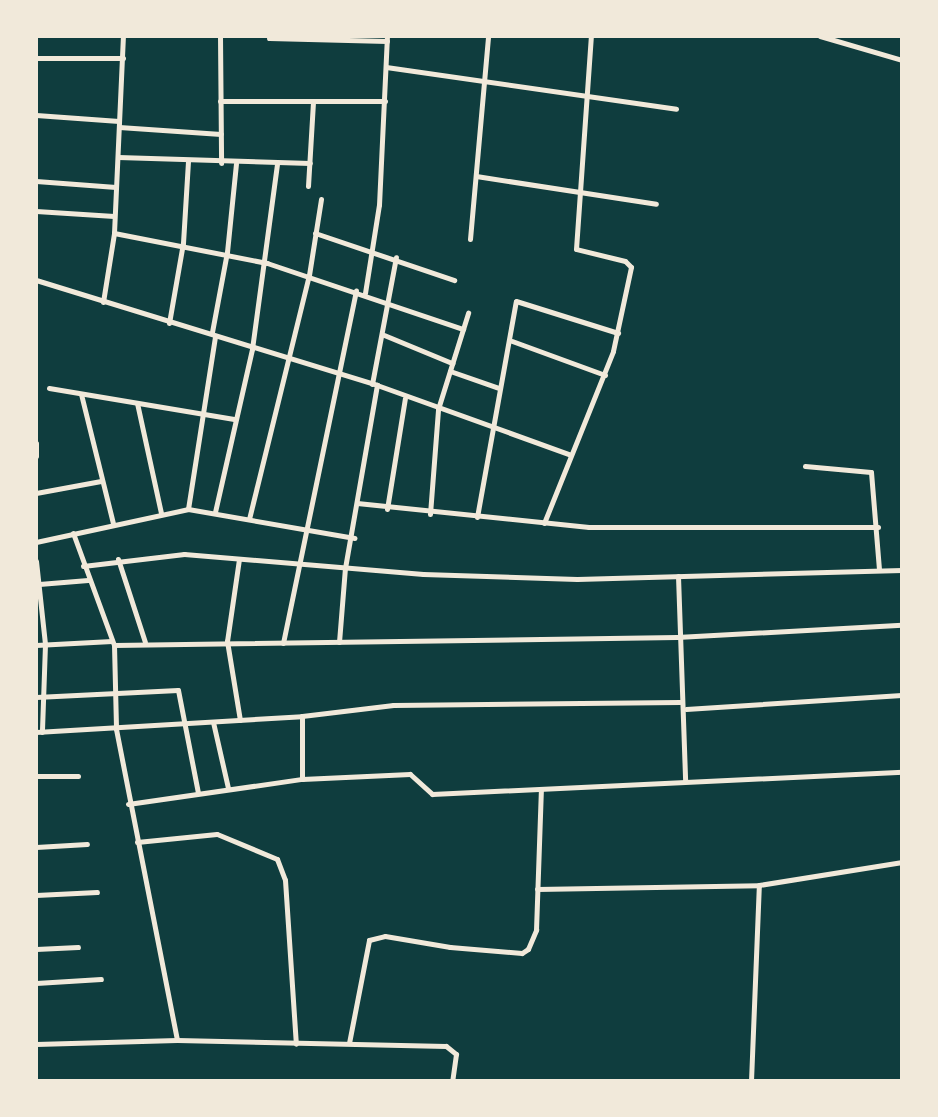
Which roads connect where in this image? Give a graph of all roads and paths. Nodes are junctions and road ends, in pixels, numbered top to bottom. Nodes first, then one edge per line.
1 (123, 36) edge
2 (220, 36) edge
3 (488, 36) edge
4 (591, 36) edge
5 (820, 36) edge
6 (269, 38) dead end
7 (387, 38) edge
8 (36, 58) edge
9 (123, 58) junction
10 (902, 60) edge
11 (386, 67) junction
12 (485, 80) junction
13 (587, 97) junction
14 (220, 101) junction
15 (314, 101) junction
16 (385, 101) junction
17 (676, 108) dead end
18 (36, 115) edge
19 (119, 124) junction
20 (220, 134) junction
21 (118, 157) junction
22 (188, 161) junction
23 (236, 163) junction
24 (277, 163) junction
25 (310, 163) junction
26 (221, 164) junction
27 (476, 176) junction
28 (36, 181) edge
29 (308, 186) dead end
30 (116, 187) junction
31 (580, 192) junction
32 (321, 200) dead end
33 (656, 204) dead end
34 (36, 211) edge
35 (114, 216) junction
36 (114, 233) junction
37 (315, 233) junction
38 (470, 239) dead end
39 (183, 243) junction
40 (372, 249) junction
41 (227, 252) junction
42 (396, 257) junction
43 (267, 263) junction
44 (309, 275) junction
45 (36, 280) edge
46 (454, 280) dead end
47 (356, 290) junction
48 (365, 293) junction
49 (391, 301) junction
50 (103, 303) junction
51 (468, 313) dead end
52 (169, 323) junction
53 (463, 329) junction
54 (618, 333) junction
55 (213, 334) junction
56 (384, 335) junction
57 (512, 341) junction
58 (252, 349) junction
59 (286, 359) junction
60 (452, 363) junction
61 (450, 371) junction
62 (335, 375) junction
63 (605, 375) junction
64 (375, 384) junction
65 (48, 388) dead end
66 (499, 388) junction
67 (81, 394) junction
68 (405, 398) junction
69 (137, 403) junction
70 (438, 409) junction
71 (202, 414) junction
72 (235, 419) junction
73 (492, 423) junction
74 (36, 443) edge
75 (571, 455) junction
76 (36, 456) edge
77 (805, 466) dead end
78 (101, 481) junction
79 (36, 493) edge
80 (357, 503) junction
81 (188, 509) junction
82 (387, 509) junction
83 (215, 512) junction
84 (161, 513) junction
85 (430, 514) junction
86 (477, 517) junction
87 (249, 519) junction
88 (113, 522) junction
89 (544, 523) junction
90 (878, 527) junction
91 (304, 530) junction
92 (73, 533) junction
93 (354, 538) junction
94 (36, 542) edge
95 (118, 559) junction
96 (239, 560) junction
97 (36, 561) edge
98 (297, 565) junction
99 (82, 566) junction
100 (345, 568) junction
101 (879, 570) junction
102 (902, 570) edge
103 (678, 576) junction
104 (88, 580) junction
105 (38, 584) edge
106 (902, 625) edge
107 (677, 637) junction
108 (227, 640) junction
109 (145, 642) junction
110 (339, 642) junction
111 (113, 643) junction
112 (283, 643) junction
113 (45, 644) junction
114 (36, 645) edge
115 (118, 694) junction
116 (902, 695) edge
117 (44, 696) junction
118 (36, 697) edge
119 (680, 702) junction
120 (686, 709) junction
121 (302, 716) junction
122 (240, 720) junction
123 (213, 722) junction
124 (184, 724) junction
125 (116, 729) junction
126 (39, 732) edge
127 (902, 772) edge
128 (36, 776) edge
129 (78, 776) dead end
130 (302, 778) junction
131 (685, 781) junction
132 (228, 788) junction
133 (541, 790) junction
134 (198, 793) junction
135 (128, 804) junction
136 (137, 842) junction
137 (87, 844) dead end
138 (36, 847) edge
139 (902, 862) edge
140 (759, 885) junction
141 (537, 889) junction
142 (97, 892) dead end
143 (36, 895) edge
144 (78, 947) dead end
145 (36, 949) edge
146 (101, 979) dead end
147 (36, 983) edge
148 (177, 1040) junction
149 (36, 1044) edge
150 (296, 1044) junction
151 (350, 1044) junction
152 (452, 1081) edge
153 (751, 1081) edge

1 - 9 street
2 - 14 street
3 - 12 street
4 - 13 street
5 - 10 street
6 - 7 street
7 - 11 street
8 - 9 street
9 - 19 street
11 - 12 street
11 - 16 street
12 - 13 street
12 - 27 street
13 - 17 street
13 - 31 street
14 - 15 street
14 - 20 street
15 - 16 street
15 - 25 street
16 - 40 street
18 - 19 street
19 - 20 street
19 - 21 street
20 - 26 street
21 - 22 street
21 - 30 street
22 - 26 street
22 - 39 street
23 - 24 street
23 - 26 street
23 - 41 street
24 - 25 street
24 - 43 street
25 - 29 street
27 - 31 street
27 - 38 street
28 - 30 street
30 - 35 street
31 - 33 street
31 - 54 street
32 - 37 street
34 - 35 street
35 - 36 street
36 - 39 street
36 - 50 street
37 - 40 street
37 - 44 street
39 - 41 street
39 - 52 street
40 - 42 street
40 - 48 street
41 - 43 street
41 - 55 street
42 - 46 street
42 - 49 street
43 - 44 street
43 - 58 street
44 - 47 street
44 - 59 street
45 - 50 street
47 - 48 street
47 - 62 street
48 - 49 street
49 - 53 street
49 - 56 street
50 - 52 street
51 - 53 street
52 - 55 street
53 - 60 street
54 - 57 street
54 - 63 street
55 - 58 street
55 - 71 street
56 - 60 street
56 - 64 street
57 - 63 street
57 - 66 street
58 - 59 street
58 - 72 street
59 - 62 street
59 - 87 street
60 - 61 street
61 - 66 street
61 - 70 street
62 - 64 street
62 - 91 street
63 - 75 street
64 - 68 street
64 - 80 street
65 - 67 street
66 - 73 street
67 - 69 street
67 - 78 street
68 - 70 street
68 - 82 street
69 - 71 street
69 - 84 street
70 - 73 street
70 - 85 street
71 - 72 street
71 - 81 street
72 - 83 street
73 - 75 street
73 - 86 street
74 - 76 street
75 - 89 street
77 - 90 street
78 - 79 street
78 - 88 street
80 - 82 street
80 - 93 street
81 - 83 street
81 - 84 street
82 - 85 street
83 - 87 street
84 - 88 street
85 - 86 street
86 - 89 street
87 - 91 street
88 - 92 street
89 - 90 street
90 - 101 street
91 - 93 street
91 - 98 street
92 - 94 street
92 - 99 street
93 - 100 street
95 - 96 street
95 - 99 street
95 - 109 street
96 - 98 street
96 - 108 street
97 - 105 street
98 - 100 street
98 - 112 street
99 - 104 street
100 - 103 street
100 - 110 street
101 - 102 street
101 - 103 street
103 - 107 street
104 - 105 street
104 - 111 street
105 - 113 street
106 - 107 street
107 - 110 street
107 - 119 street
108 - 109 street
108 - 112 street
108 - 122 street
109 - 111 street
110 - 112 street
111 - 113 street
111 - 115 street
113 - 114 street
113 - 117 street
115 - 117 street
115 - 124 street
115 - 125 street
116 - 120 street
117 - 118 street
117 - 126 street
119 - 120 street
119 - 121 street
120 - 131 street
121 - 122 street
121 - 130 street
122 - 123 street
123 - 124 street
123 - 132 street
124 - 125 street
124 - 134 street
125 - 126 street
125 - 135 street
127 - 131 street
128 - 129 street
130 - 132 street
130 - 133 street
131 - 133 street
132 - 134 street
133 - 141 street
134 - 135 street
135 - 136 street
136 - 148 street
136 - 150 street
137 - 138 street
139 - 140 street
140 - 141 street
140 - 153 street
141 - 151 street
142 - 143 street
144 - 145 street
146 - 147 street
148 - 149 street
148 - 150 street
150 - 151 street
151 - 152 street

